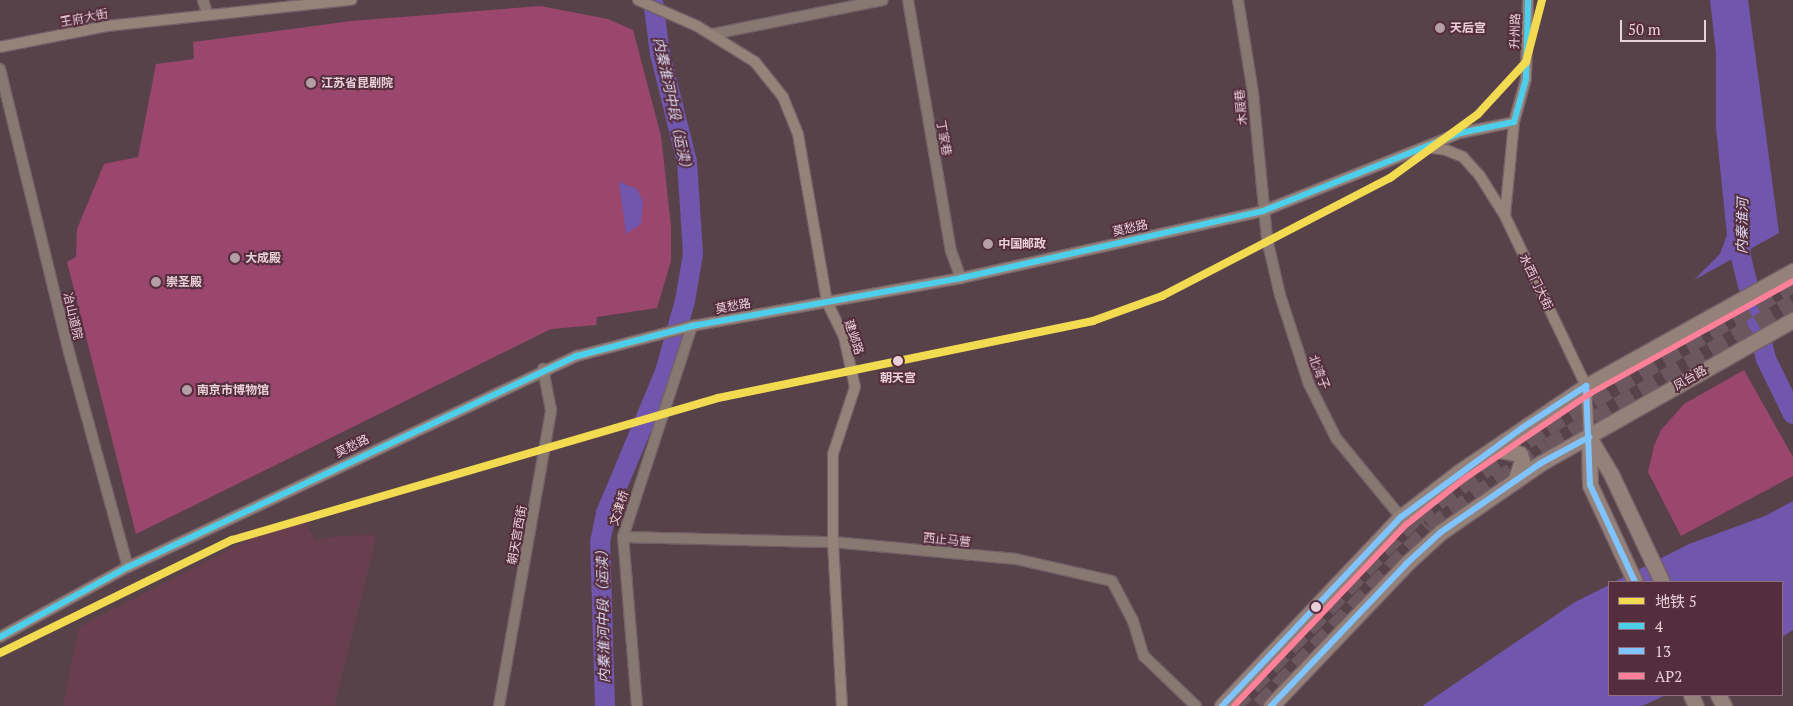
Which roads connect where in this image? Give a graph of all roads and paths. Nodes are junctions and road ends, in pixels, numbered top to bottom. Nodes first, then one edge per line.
1 (204, 0) edge
2 (352, 0) edge
3 (638, 0) edge
4 (883, 0) edge
5 (908, 0) edge
6 (1238, 0) edge
7 (1528, 0) edge
8 (207, 13) junction
9 (713, 34) junction
10 (0, 47) edge
11 (0, 69) edge
12 (1514, 122) junction
13 (1424, 147) junction
14 (1263, 211) junction
15 (1505, 216) junction
16 (1793, 271) edge
17 (961, 278) junction
18 (827, 302) junction
19 (1793, 320) edge
20 (692, 326) junction
21 (543, 369) junction
22 (1586, 386) junction
23 (1589, 437) junction
24 (1493, 449) junction
25 (1515, 482) junction
26 (1402, 517) junction
27 (623, 537) junction
28 (833, 542) junction
29 (128, 567) junction
30 (1635, 581) edge
31 (1662, 581) edge
32 (0, 637) edge
33 (499, 706) edge
34 (637, 706) edge
35 (842, 706) edge
36 (1196, 706) edge
37 (1222, 706) edge
38 (1271, 706) edge

1 - 8 street
2 - 8 main road, 王府大街
3 - 9 main road, 建邺路
4 - 9 street
5 - 17 street, 丁家巷
6 - 14 street, 木屐巷
7 - 12 main road, 升州路
8 - 10 main road, 王府大街
9 - 18 main road, 建邺路
11 - 29 street, 冶山道院
12 - 13 main road, 莫愁路
12 - 15 main road
13 - 14 main road, 莫愁路
13 - 15 main road, 水西门大街
14 - 17 main road, 莫愁路
14 - 26 street, 北湾子
15 - 22 main road, 水西门大街
16 - 22 main road
17 - 18 main road, 莫愁路
18 - 20 main road, 莫愁路
18 - 28 main road, 建邺路
19 - 23 main road, 凤台路
20 - 21 main road, 莫愁路
20 - 27 street, 文津桥
21 - 29 main road, 莫愁路
21 - 33 street, 朝天宫西街
22 - 23 main road, 水西门大街
22 - 24 main road
23 - 25 main road, 凤台路
23 - 30 main road
23 - 31 main road
24 - 25 main road
24 - 26 main road
25 - 38 main road, 凤台路
26 - 37 main road
27 - 28 street, 西止马营
27 - 34 street, 文津桥
28 - 35 main road, 建邺路
28 - 36 street, 西止马营
29 - 32 main road, 莫愁路

